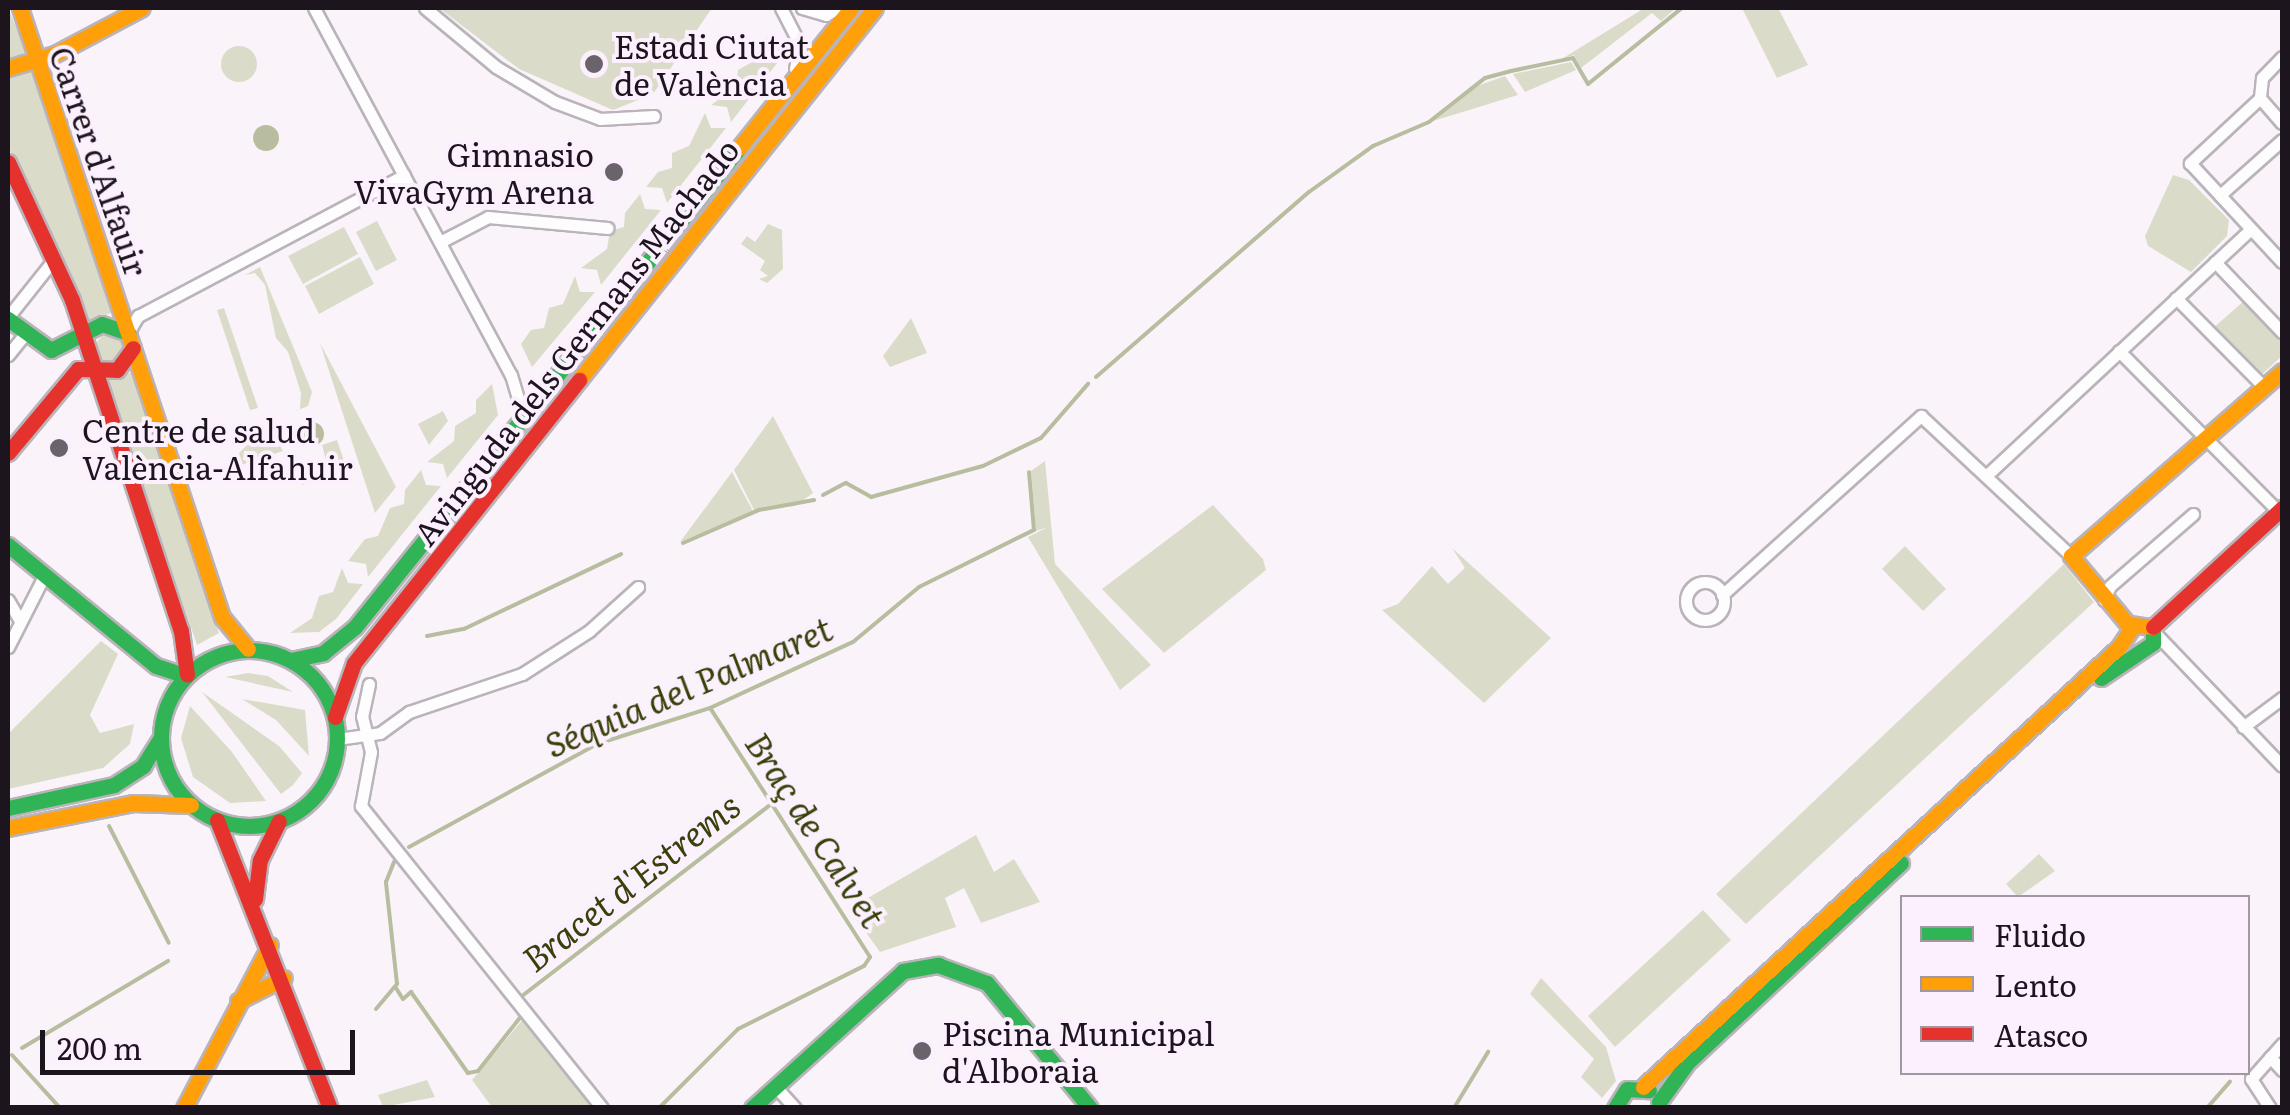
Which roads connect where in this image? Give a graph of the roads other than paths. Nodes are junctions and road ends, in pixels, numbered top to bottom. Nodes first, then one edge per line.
1 (20, 8) edge
2 (142, 8) edge
3 (314, 8) edge
4 (425, 8) edge
5 (782, 8) edge
6 (802, 8) edge
7 (837, 8) edge
8 (851, 8) edge
9 (875, 8) edge
10 (2282, 57) edge
11 (36, 58) junction
12 (8, 68) edge
13 (786, 87) junction
14 (2260, 98) junction
15 (654, 116) dead end
16 (2282, 123) edge
17 (2282, 140) edge
18 (8, 162) edge
19 (404, 175) junction
20 (2220, 195) junction
21 (607, 228) dead end
22 (2251, 229) junction
23 (440, 242) junction
24 (55, 258) junction
25 (2216, 262) junction
26 (2282, 262) edge
27 (2176, 298) junction
28 (8, 318) edge
29 (2282, 332) edge
30 (24, 335) junction
31 (83, 336) junction
32 (131, 340) junction
33 (2119, 351) junction
34 (8, 355) edge
35 (93, 366) junction
36 (2282, 371) edge
37 (2264, 387) junction
38 (524, 416) junction
39 (2206, 438) junction
40 (8, 453) edge
41 (1988, 474) junction
42 (2281, 511) edge
43 (2193, 514) dead end
44 (8, 545) edge
45 (2071, 556) junction
46 (44, 576) junction
47 (638, 587) dead end
48 (2103, 591) junction
49 (1722, 595) dead end
50 (8, 600) edge
51 (20, 621) junction
52 (2131, 631) junction
53 (2151, 639) junction
54 (8, 647) edge
55 (248, 650) junction
56 (291, 660) junction
57 (186, 675) junction
58 (369, 684) dead end
59 (2282, 698) edge
60 (334, 717) junction
61 (2243, 728) junction
62 (370, 736) junction
63 (160, 738) junction
64 (337, 739) junction
65 (2282, 766) edge
66 (191, 804) junction
67 (8, 808) edge
68 (111, 808) junction
69 (217, 820) junction
70 (279, 821) junction
71 (8, 828) edge
72 (8, 837) edge
73 (255, 903) junction
74 (270, 944) junction
75 (284, 978) junction
76 (238, 1001) junction
77 (2282, 1044) edge
78 (2270, 1057) junction
79 (2282, 1070) edge
80 (196, 1079) junction
81 (775, 1086) junction
82 (1642, 1087) junction
83 (1660, 1104) edge
84 (184, 1108) edge
85 (192, 1108) edge
86 (330, 1108) edge
87 (602, 1108) edge
88 (752, 1108) edge
89 (795, 1108) edge
90 (1090, 1108) edge
91 (1615, 1108) edge
92 (2270, 1108) edge

1 - 11 main road, Carrer d'Alfauir
2 - 11 main road
3 - 19 street
4 - 15 street
5 - 13 street
6 - 7 street
8 - 13 main road
9 - 60 main road, Avinguda dels Germans Machado
10 - 14 street
11 - 12 main road
11 - 32 main road, Carrer d'Alfauir
13 - 38 main road
14 - 16 street
14 - 20 street
17 - 20 street
18 - 24 main road
19 - 23 street
19 - 32 street
20 - 22 street
21 - 23 street
22 - 25 street
22 - 26 street
23 - 38 street
24 - 28 street
24 - 31 main road
25 - 27 street
25 - 29 street
27 - 33 street
27 - 37 street
28 - 30 main road
30 - 31 main road, Carrer d'Alfauir
30 - 34 street
31 - 32 main road, Carrer d'Alfauir
31 - 35 main road
32 - 35 main road
32 - 55 main road, Carrer d'Alfauir
33 - 39 street
33 - 41 street
35 - 40 main road
35 - 57 main road
36 - 37 main road
37 - 39 main road
38 - 56 main road
39 - 42 street
39 - 45 main road
41 - 45 street
41 - 49 street
42 - 53 main road
43 - 48 street
44 - 46 main road
45 - 48 main road
46 - 51 street
46 - 57 main road
47 - 62 street
48 - 52 main road
50 - 51 street
51 - 54 street
52 - 53 main road
52 - 82 main road
53 - 61 street
53 - 83 main road
55 - 56 main road
55 - 57 main road
56 - 60 main road
57 - 63 main road
58 - 62 street
59 - 61 street
60 - 64 main road
61 - 65 street
62 - 64 street
62 - 87 street
63 - 66 main road
63 - 67 main road
64 - 70 main road
66 - 68 main road
66 - 69 main road
68 - 71 main road
68 - 72 street
69 - 70 main road
69 - 73 main road
70 - 73 main road
73 - 74 main road
74 - 75 main road
74 - 76 main road
75 - 76 main road
75 - 86 main road
76 - 80 main road
77 - 78 street
78 - 79 street
78 - 92 street
80 - 84 main road
80 - 85 street
81 - 88 main road
81 - 89 street
81 - 90 main road
82 - 83 main road
82 - 91 main road

